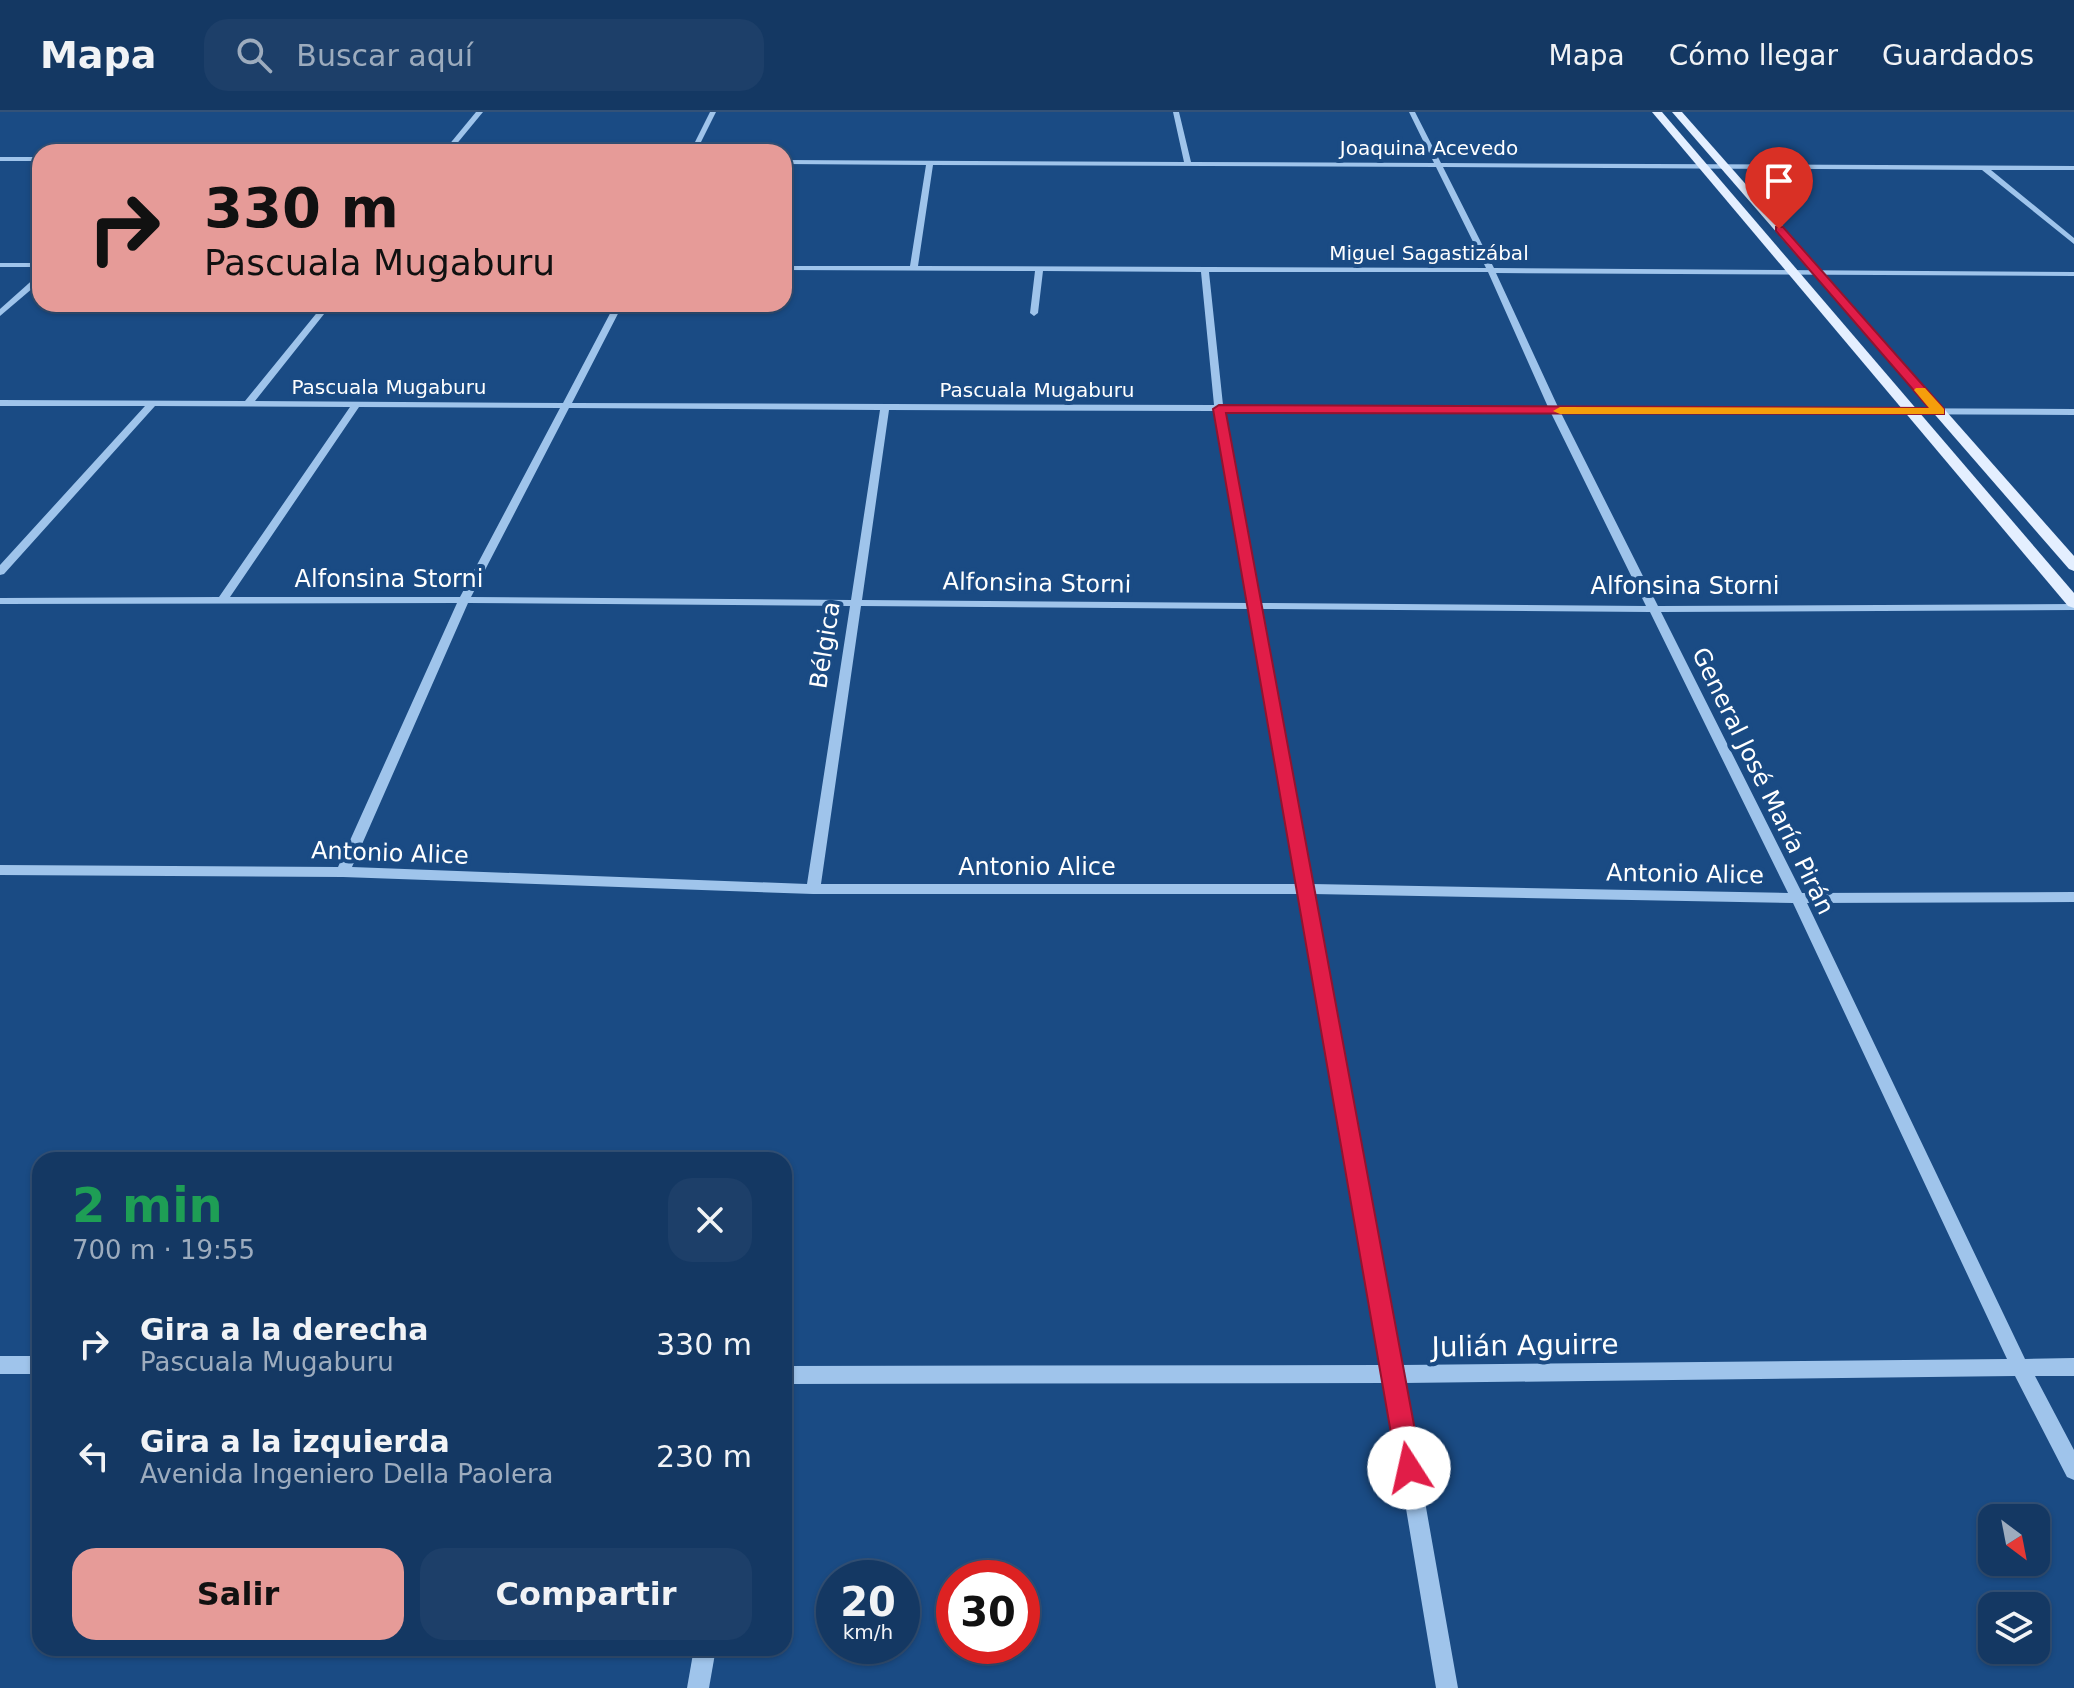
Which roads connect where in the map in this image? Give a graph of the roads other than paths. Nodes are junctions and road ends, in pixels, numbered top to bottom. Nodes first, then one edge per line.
1 (480, 112) edge
2 (713, 112) edge
3 (1176, 112) edge
4 (1412, 112) edge
5 (1657, 112) edge
6 (1677, 112) edge
7 (453, 144) edge
8 (697, 144) edge
9 (0, 159) edge
10 (32, 159) edge
11 (792, 162) edge
12 (930, 162) junction
13 (1188, 163) junction
14 (1438, 164) junction
15 (1703, 166) junction
16 (1724, 166) junction
17 (1984, 168) junction
18 (2074, 168) edge
19 (2074, 242) edge
20 (0, 265) edge
21 (32, 265) edge
22 (792, 268) edge
23 (914, 269) junction
24 (1039, 270) junction
25 (1792, 270) junction
26 (1205, 271) junction
27 (1816, 271) junction
28 (1492, 272) junction
29 (2074, 274) edge
30 (32, 285) edge
31 (322, 312) edge
32 (615, 312) edge
33 (0, 313) edge
34 (1034, 313) dead end
35 (0, 403) edge
36 (152, 404) junction
37 (248, 404) junction
38 (356, 405) junction
39 (567, 406) junction
40 (885, 407) junction
41 (1219, 409) junction
42 (1555, 411) junction
43 (1912, 412) junction
44 (1939, 412) junction
45 (2074, 412) edge
46 (2074, 566) edge
47 (0, 572) edge
48 (464, 600) junction
49 (0, 601) edge
50 (221, 602) junction
51 (858, 603) junction
52 (2074, 605) edge
53 (1253, 607) junction
54 (1653, 609) junction
55 (0, 870) edge
56 (343, 872) junction
57 (813, 889) junction
58 (1304, 889) junction
59 (2074, 897) edge
60 (1798, 898) junction
61 (0, 1365) edge
62 (32, 1365) edge
63 (2020, 1367) junction
64 (2074, 1367) edge
65 (1393, 1374) junction
66 (792, 1375) edge
67 (2074, 1470) edge
68 (704, 1656) edge
69 (698, 1688) edge
70 (1447, 1688) edge

1 - 7 street
2 - 8 street
3 - 13 street
4 - 14 street, General José María Pirán
5 - 15 main road
6 - 16 main road
9 - 10 street
11 - 12 street, Joaquina Acevedo
12 - 13 street, Joaquina Acevedo
12 - 23 street
13 - 14 street, Joaquina Acevedo
14 - 15 street, Joaquina Acevedo
14 - 28 street, General José María Pirán
15 - 16 street, Joaquina Acevedo
15 - 25 main road
16 - 17 street, Joaquina Acevedo
16 - 27 main road
17 - 18 street, Joaquina Acevedo
17 - 19 street
20 - 21 street
22 - 23 street, Miguel Sagastizábal
23 - 24 street, Miguel Sagastizábal
24 - 26 street, Miguel Sagastizábal
24 - 34 street
25 - 27 street, Miguel Sagastizábal
25 - 28 street, Miguel Sagastizábal
25 - 43 main road
26 - 28 street, Miguel Sagastizábal
26 - 41 street
27 - 29 street, Miguel Sagastizábal
27 - 44 main road
28 - 42 street, General José María Pirán
30 - 33 street
31 - 37 street
32 - 39 street
35 - 36 street, Pascuala Mugaburu
36 - 37 street, Pascuala Mugaburu
36 - 47 street
37 - 38 street, Pascuala Mugaburu
38 - 39 street, Pascuala Mugaburu
38 - 50 street
39 - 40 street, Pascuala Mugaburu
39 - 48 street
40 - 41 street, Pascuala Mugaburu
40 - 51 street, Bélgica
41 - 42 street, Pascuala Mugaburu
41 - 53 street
42 - 43 street, Pascuala Mugaburu
42 - 54 street, General José María Pirán
43 - 44 street, Pascuala Mugaburu
43 - 52 main road
44 - 45 street, Pascuala Mugaburu
44 - 46 main road
48 - 50 street, Alfonsina Storni
48 - 51 street, Alfonsina Storni
48 - 56 street
49 - 50 street, Alfonsina Storni
51 - 53 street, Alfonsina Storni
51 - 57 street, Bélgica
52 - 54 street, Alfonsina Storni
53 - 54 street, Alfonsina Storni
53 - 58 street
54 - 60 street, General José María Pirán
55 - 56 street, Antonio Alice
56 - 57 street, Antonio Alice
57 - 58 street, Antonio Alice
58 - 60 street, Antonio Alice
58 - 65 street
59 - 60 street, Antonio Alice
60 - 63 street, General José María Pirán
61 - 62 street
63 - 64 street, Julián Aguirre
63 - 65 street, Julián Aguirre
63 - 67 street, General José María Pirán
65 - 66 street, Julián Aguirre
65 - 70 street
68 - 69 street

